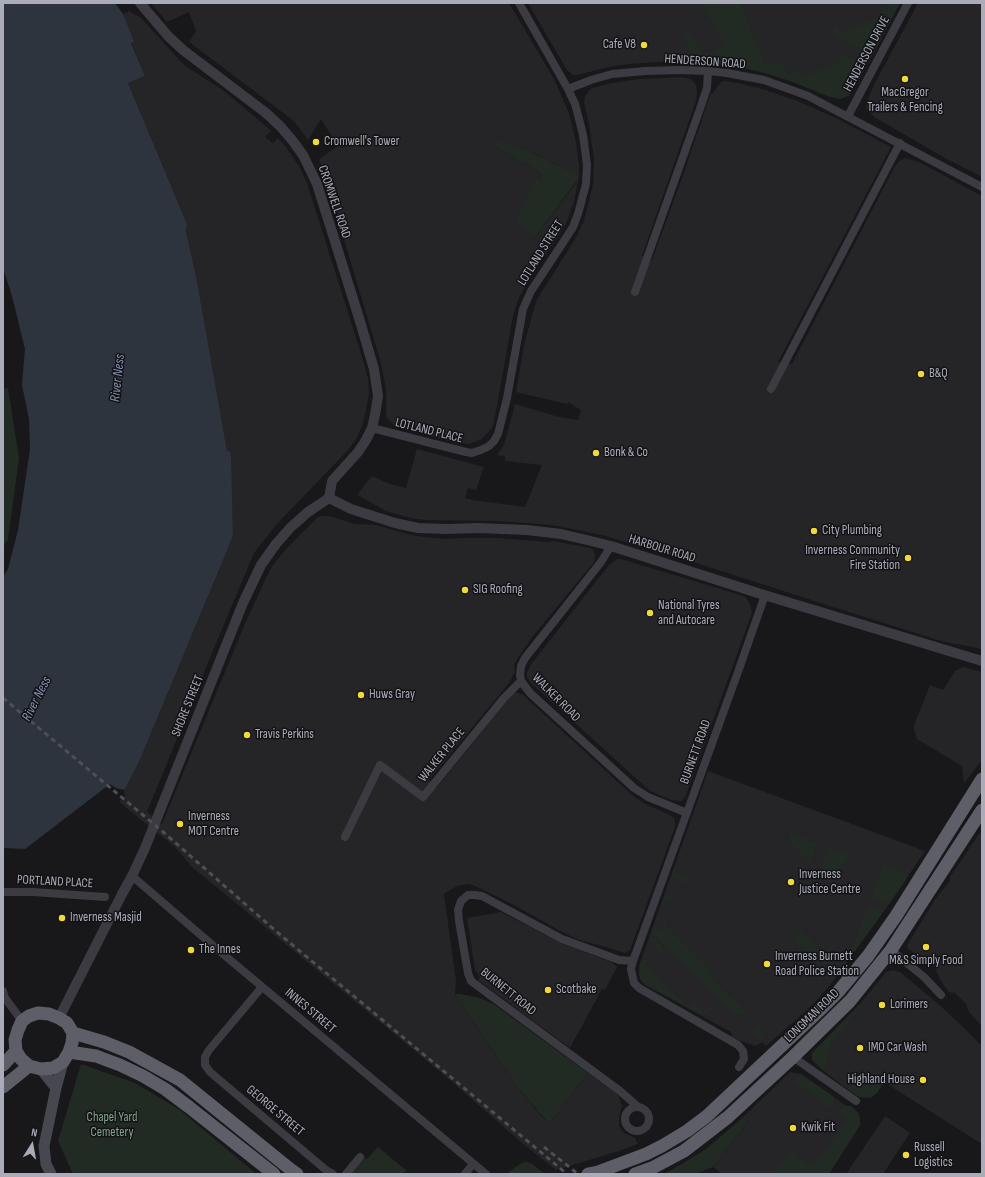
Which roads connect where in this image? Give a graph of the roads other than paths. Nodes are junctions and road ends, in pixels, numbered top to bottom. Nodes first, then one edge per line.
1 (140, 3) edge
2 (519, 3) edge
3 (908, 3) edge
4 (708, 71) junction
5 (568, 89) junction
6 (848, 116) junction
7 (900, 143) junction
8 (982, 187) edge
9 (635, 292) dead end
10 (771, 389) dead end
11 (372, 428) junction
12 (482, 450) joint
13 (329, 498) junction
14 (611, 546) junction
15 (765, 595) junction
16 (982, 661) edge
17 (521, 681) junction
18 (982, 779) edge
19 (686, 813) junction
20 (981, 815) edge
21 (344, 837) dead end
22 (132, 876) junction
23 (3, 892) edge
24 (105, 897) dead end
25 (891, 950) junction
26 (633, 961) junction
27 (262, 987) junction
28 (3, 991) edge
29 (940, 995) dead end
30 (59, 1018) junction
31 (22, 1021) junction
32 (73, 1033) junction
33 (16, 1051) junction
34 (66, 1057) junction
35 (793, 1057) junction
36 (3, 1064) edge
37 (35, 1067) junction
38 (739, 1067) dead end
39 (3, 1087) edge
40 (56, 1088) junction
41 (856, 1101) dead end
42 (633, 1107) dead end
43 (360, 1157) dead end
44 (474, 1164) junction
45 (49, 1173) edge
46 (593, 1173) edge
47 (274, 1174) edge
48 (298, 1174) edge
49 (333, 1174) edge
50 (346, 1174) edge
51 (465, 1174) edge
52 (486, 1174) edge
53 (635, 1174) edge

1 - 11 street, CROMWELL ROAD
2 - 5 street, LOTLAND STREET
3 - 6 street, HENDERSON DRIVE
4 - 5 street, HENDERSON ROAD
4 - 6 street, HENDERSON ROAD
4 - 9 street
5 - 12 street, LOTLAND STREET
6 - 7 street, HENDERSON ROAD
7 - 8 street, HENDERSON ROAD
7 - 10 street
11 - 12 street, LOTLAND PLACE
11 - 13 street
13 - 14 street, HARBOUR ROAD
13 - 22 street, SHORE STREET
14 - 15 street, HARBOUR ROAD
14 - 17 street, WALKER ROAD
15 - 16 street, HARBOUR ROAD
15 - 19 street, BURNETT ROAD
17 - 19 street, WALKER ROAD
17 - 21 street, WALKER PLACE
18 - 46 highway, LONGMAN ROAD
19 - 26 street, BURNETT ROAD
20 - 25 highway, LONGMAN ROAD
22 - 27 street, INNES STREET
22 - 30 street, SHORE STREET
23 - 24 street, PORTLAND PLACE
25 - 29 street
25 - 35 highway, LONGMAN ROAD
26 - 38 street, BURNETT ROAD
26 - 42 street, BURNETT ROAD
27 - 44 street, INNES STREET
27 - 49 street, GEORGE STREET
28 - 31 street
30 - 31 highway
30 - 32 highway
31 - 33 highway
32 - 34 highway
32 - 48 highway
33 - 36 highway
33 - 37 highway
34 - 37 highway
34 - 40 main road
34 - 47 highway
35 - 41 street
35 - 53 highway, LONGMAN ROAD
37 - 39 highway
37 - 40 main road
40 - 45 main road
43 - 50 street
44 - 51 street
44 - 52 street, INNES STREET

